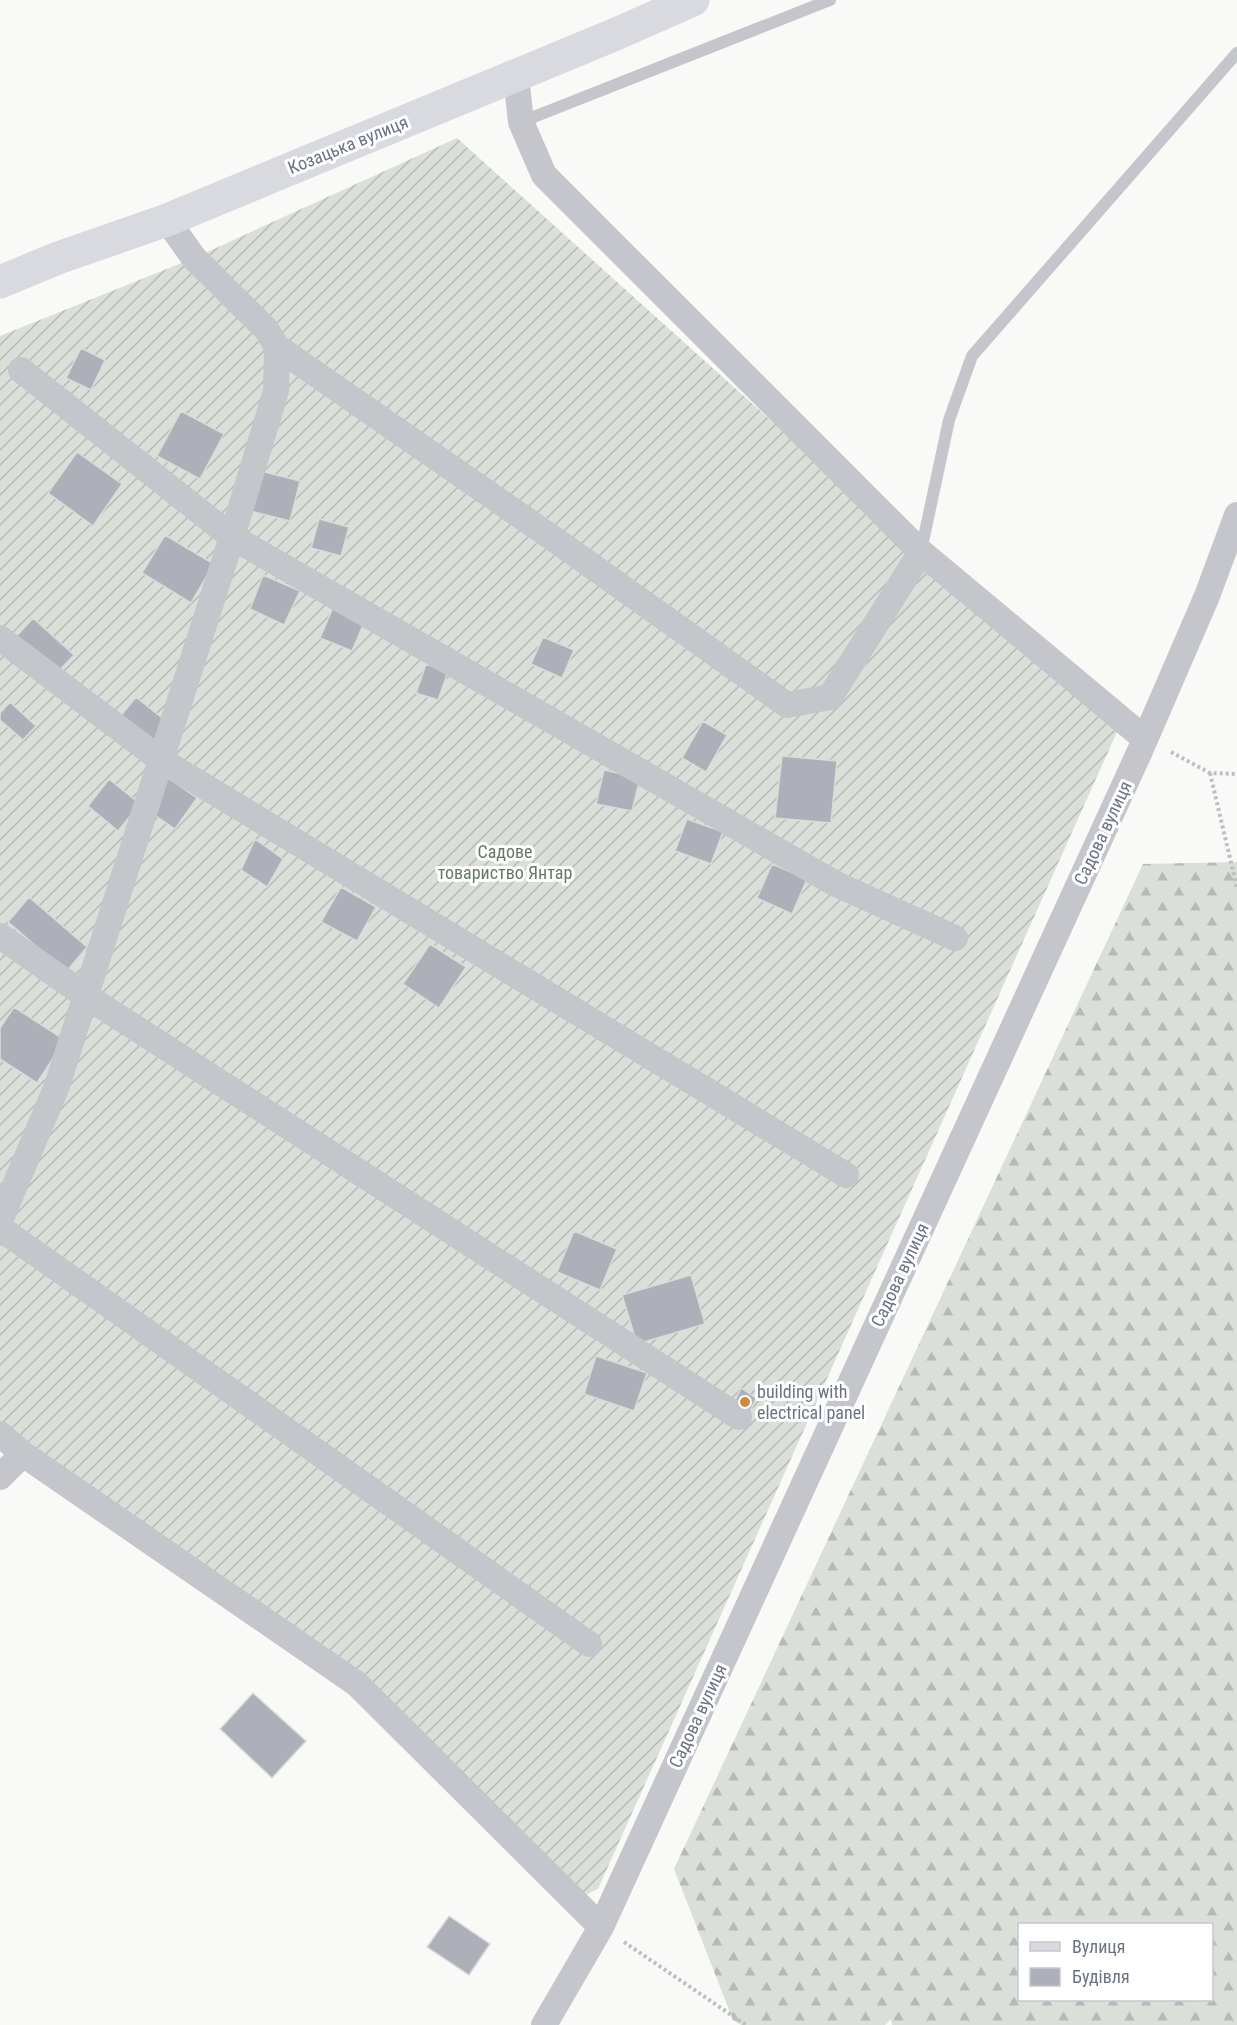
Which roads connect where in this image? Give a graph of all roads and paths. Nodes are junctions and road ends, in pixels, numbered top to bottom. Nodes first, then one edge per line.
1 (693, 0) edge
2 (830, 0) edge
3 (1237, 53) edge
4 (516, 76) junction
5 (521, 122) junction
6 (167, 220) junction
7 (0, 282) edge
8 (277, 347) junction
9 (21, 370) dead end
10 (1237, 515) edge
11 (232, 537) junction
12 (921, 552) junction
13 (0, 638) edge
14 (1145, 739) junction
15 (161, 760) junction
16 (1210, 773) junction
17 (1237, 774) edge
18 (1237, 888) edge
19 (0, 936) edge
20 (955, 938) dead end
21 (86, 996) junction
22 (846, 1175) dead end
23 (0, 1221) edge
24 (0, 1228) edge
25 (739, 1417) dead end
26 (0, 1434) edge
27 (23, 1454) junction
28 (0, 1477) edge
29 (589, 1644) dead end
30 (601, 1927) junction
31 (544, 2025) edge
32 (746, 2025) edge

1 - 4 street, Козацька вулиця
2 - 5 lane
3 - 12 lane
4 - 5 street
4 - 6 street, Козацька вулиця
5 - 12 street
6 - 7 street, Козацька вулиця
6 - 8 street
8 - 11 street
8 - 12 street
9 - 11 street
10 - 14 street, Садова вулиця
11 - 15 street
11 - 20 street
12 - 14 street
13 - 15 street
14 - 16 path
14 - 30 street, Садова вулиця
15 - 21 street
15 - 22 street
16 - 17 path
16 - 18 path
19 - 21 street
21 - 23 street
21 - 25 street
24 - 29 street
26 - 27 street
27 - 28 street
27 - 30 street
30 - 31 street, Садова вулиця
30 - 32 path

